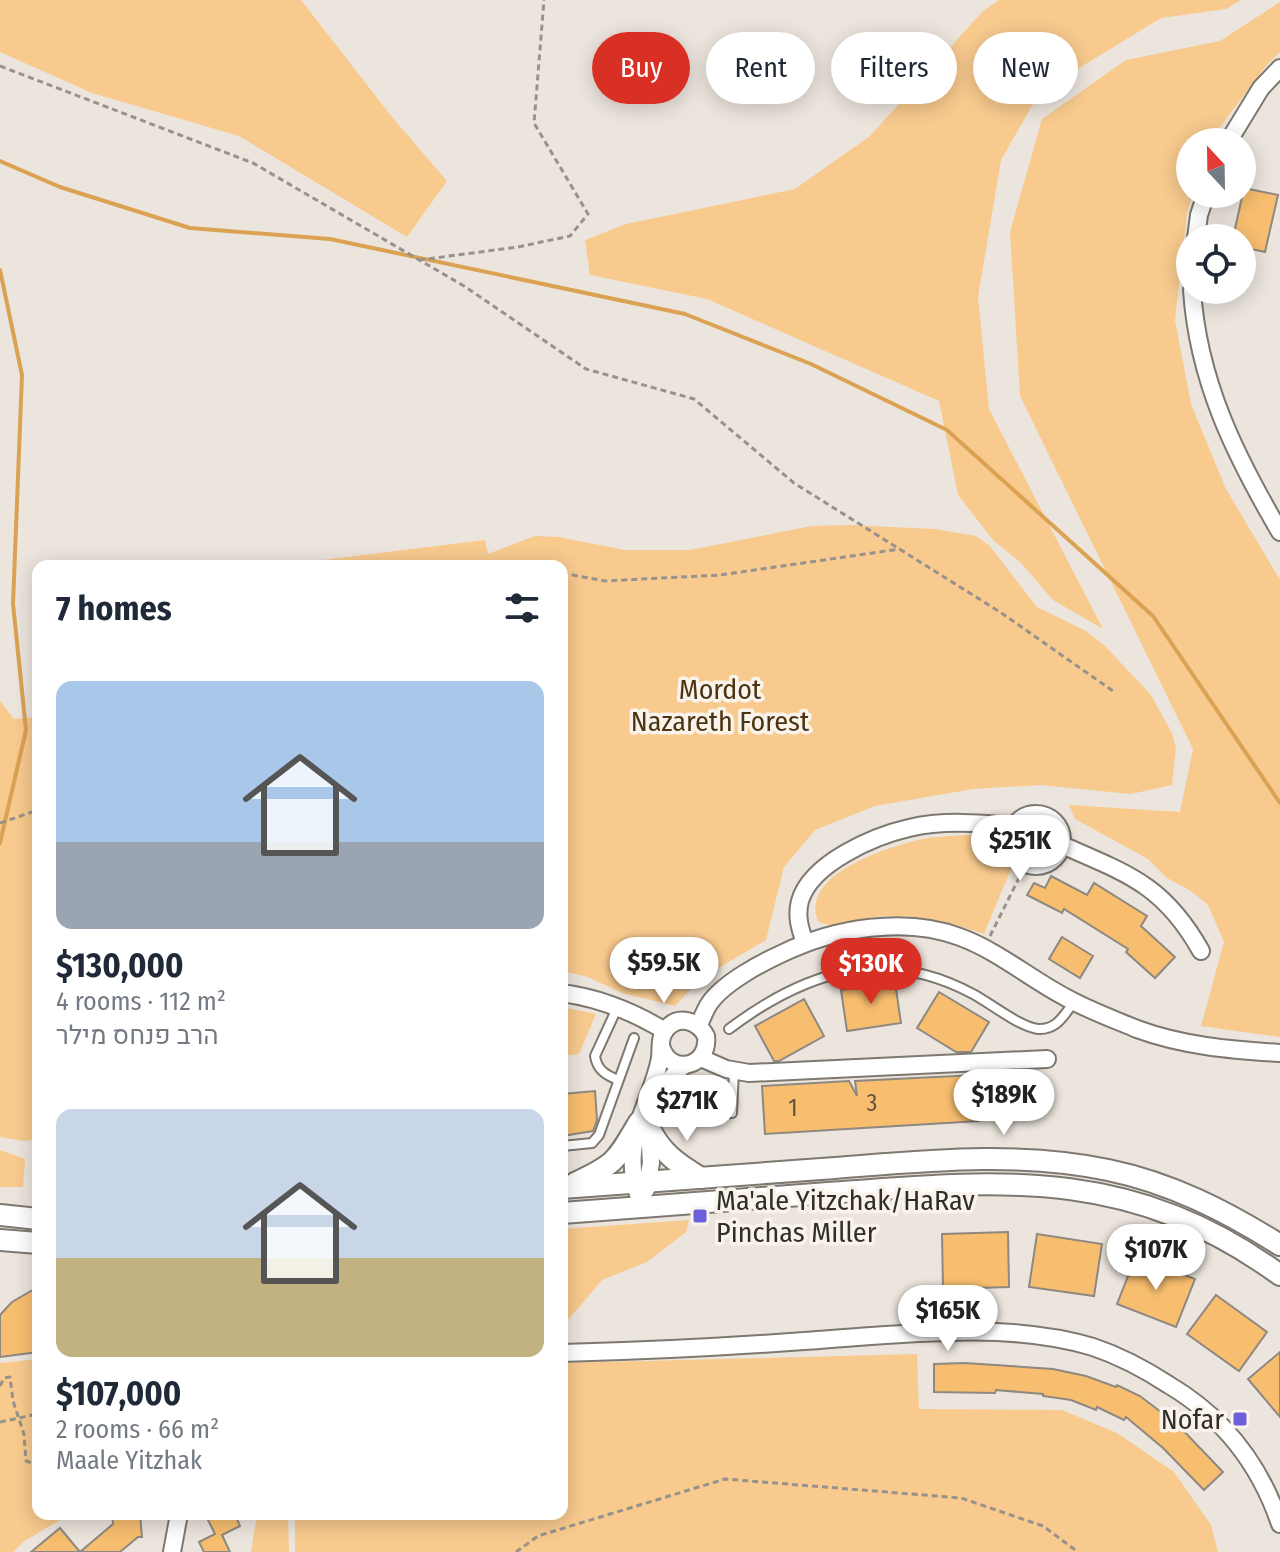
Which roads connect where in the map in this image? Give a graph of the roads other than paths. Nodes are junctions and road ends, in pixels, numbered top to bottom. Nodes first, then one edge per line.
1 (1280, 68) edge
2 (1237, 128) edge
3 (1193, 304) edge
4 (1280, 532) edge
5 (1013, 826) junction
6 (1062, 845) junction
7 (805, 943) junction
8 (1201, 951) dead end
9 (568, 994) edge
10 (1074, 1002) junction
11 (618, 1006) junction
12 (698, 1026) junction
13 (729, 1029) dead end
14 (634, 1038) dead end
15 (663, 1038) junction
16 (1280, 1053) edge
17 (701, 1058) junction
18 (1047, 1059) dead end
19 (683, 1066) junction
20 (734, 1071) junction
21 (618, 1080) junction
22 (651, 1122) junction
23 (568, 1145) edge
24 (701, 1178) junction
25 (641, 1182) junction
26 (568, 1186) edge
27 (568, 1188) edge
28 (642, 1207) junction
29 (568, 1213) edge
30 (0, 1215) edge
31 (32, 1218) edge
32 (0, 1240) edge
33 (32, 1243) edge
34 (1280, 1245) edge
35 (1280, 1275) edge
36 (568, 1353) edge
37 (178, 1520) edge
38 (1280, 1524) edge
39 (172, 1552) edge

1 - 2 street
3 - 4 street
5 - 6 street
5 - 6 street
5 - 7 street
6 - 8 street
7 - 10 street
7 - 12 street
9 - 11 street
10 - 13 lane
10 - 16 street
11 - 15 street
11 - 21 lane
12 - 15 street
12 - 17 street
14 - 21 lane
15 - 19 street
15 - 22 street
17 - 19 street
17 - 20 street
18 - 20 street
19 - 22 street
20 - 22 lane
21 - 23 lane
22 - 24 street
22 - 25 street
22 - 26 street
24 - 25 street
24 - 34 street
25 - 27 street
25 - 28 street
28 - 29 street
28 - 35 street
30 - 31 street
32 - 33 street
36 - 38 street
37 - 39 street

